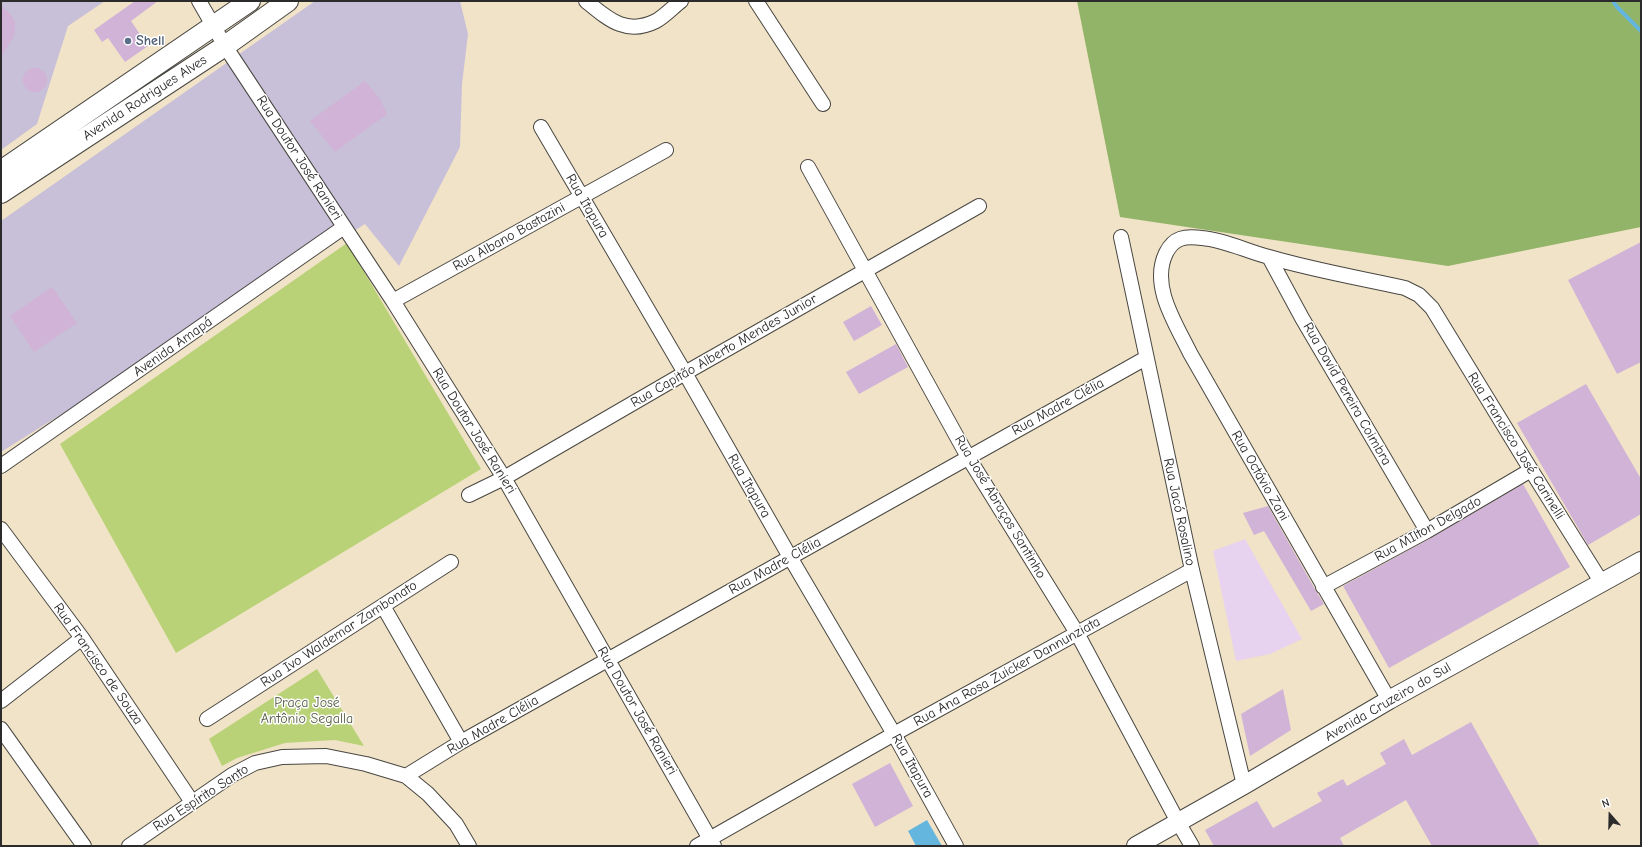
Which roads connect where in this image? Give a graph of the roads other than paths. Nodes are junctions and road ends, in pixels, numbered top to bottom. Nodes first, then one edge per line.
1 (199, 1) edge
2 (250, 1) edge
3 (288, 1) edge
4 (586, 1) edge
5 (681, 1) edge
6 (756, 1) edge
7 (213, 27) junction
8 (226, 46) junction
9 (823, 104) dead end
10 (542, 127) dead end
11 (666, 150) dead end
12 (808, 167) dead end
13 (1, 171) edge
14 (1, 193) edge
15 (582, 196) junction
16 (979, 206) dead end
17 (344, 227) junction
18 (1121, 237) dead end
19 (1171, 243) joint
20 (1269, 257) junction
21 (865, 271) junction
22 (393, 301) junction
23 (1146, 358) junction
24 (685, 373) junction
25 (968, 457) junction
26 (1, 466) edge
27 (1531, 470) junction
28 (504, 478) junction
29 (470, 495) dead end
30 (1, 529) edge
31 (1427, 531) junction
32 (790, 557) junction
33 (1641, 561) edge
34 (451, 562) dead end
35 (1192, 570) junction
36 (1602, 582) junction
37 (1323, 588) junction
38 (383, 606) junction
39 (1077, 633) junction
40 (82, 638) junction
41 (607, 660) junction
42 (1389, 700) junction
43 (1, 701) edge
44 (207, 719) dead end
45 (1, 729) edge
46 (894, 734) junction
47 (461, 742) junction
48 (406, 776) junction
49 (1244, 785) junction
50 (192, 802) junction
51 (1178, 822) junction
52 (712, 842) edge
53 (84, 846) edge
54 (128, 846) edge
55 (469, 846) edge
56 (697, 846) edge
57 (956, 846) edge
58 (1136, 846) edge
59 (1192, 846) edge

1 - 7 street, Rua Doutor José Ranieri
2 - 7 main road, Avenida Rodrigues Alves
3 - 8 main road, Avenida Rodrigues Alves
4 - 5 street
6 - 9 street
7 - 8 street, Rua Doutor José Ranieri
7 - 13 main road, Avenida Rodrigues Alves
8 - 14 main road, Avenida Rodrigues Alves
8 - 17 street, Rua Doutor José Ranieri
10 - 15 street, Rua Itapura
11 - 15 street, Rua Albano Bastazini
12 - 21 street, Rua José Abraços Santinho
15 - 22 street, Rua Albano Bastazini
15 - 24 street, Rua Itapura
16 - 21 street, Rua Capitão Alberto Mendes Junior
17 - 22 street, Rua Doutor José Ranieri
17 - 26 street, Avenida Amapá
18 - 23 street, Rua Jacó Rosalino
19 - 20 street, Rua Francisco José Carinelli
19 - 37 street, Rua Octávio Zani
20 - 27 street, Rua Francisco José Carinelli
20 - 31 street, Rua David Pereira Coimbra
21 - 24 street, Rua Capitão Alberto Mendes Junior
21 - 25 street, Rua José Abraços Santinho
22 - 28 street, Rua Doutor José Ranieri
23 - 25 street, Rua Madre Clélia
23 - 35 street, Rua Jacó Rosalino
24 - 28 street, Rua Capitão Alberto Mendes Junior
24 - 32 street, Rua Itapura
25 - 32 street, Rua Madre Clélia
25 - 39 street, Rua José Abraços Santinho
27 - 31 street, Rua MIlton Delgado
27 - 36 street, Rua Francisco José Carinelli
28 - 29 street, Rua Capitão Alberto Mendes Junior
28 - 41 street, Rua Doutor José Ranieri
30 - 40 street, Rua Francisco de Souza
31 - 37 street, Rua MIlton Delgado
32 - 41 street, Rua Madre Clélia
32 - 46 street, Rua Itapura
33 - 36 street, Avenida Cruzeiro do Sul
34 - 38 street, Rua Ivo Waldemar Zambonato
35 - 39 street, Rua Ana Rosa Zuicker Dannunziata
35 - 49 street, Rua Jacó Rosalino
36 - 42 street, Avenida Cruzeiro do Sul
37 - 42 street, Rua Octávio Zani
38 - 44 street, Rua Ivo Waldemar Zambonato
38 - 47 street
39 - 46 street, Rua Ana Rosa Zuicker Dannunziata
39 - 51 street, Rua José Abraços Santinho
40 - 43 street
40 - 50 street, Rua Francisco de Souza
41 - 47 street, Rua Madre Clélia
41 - 52 street, Rua Doutor José Ranieri
42 - 49 street, Avenida Cruzeiro do Sul
45 - 53 street
46 - 52 street, Rua Ana Rosa Zuicker Dannunziata
46 - 57 street, Rua Itapura
47 - 48 street, Rua Madre Clélia
48 - 50 street, Rua Espírito Santo
48 - 55 street
49 - 51 street, Avenida Cruzeiro do Sul
50 - 54 street, Rua Espírito Santo
51 - 58 street, Avenida Cruzeiro do Sul
51 - 59 street, Rua José Abraços Santinho
52 - 56 street, Rua Ana Rosa Zuicker Dannunziata

